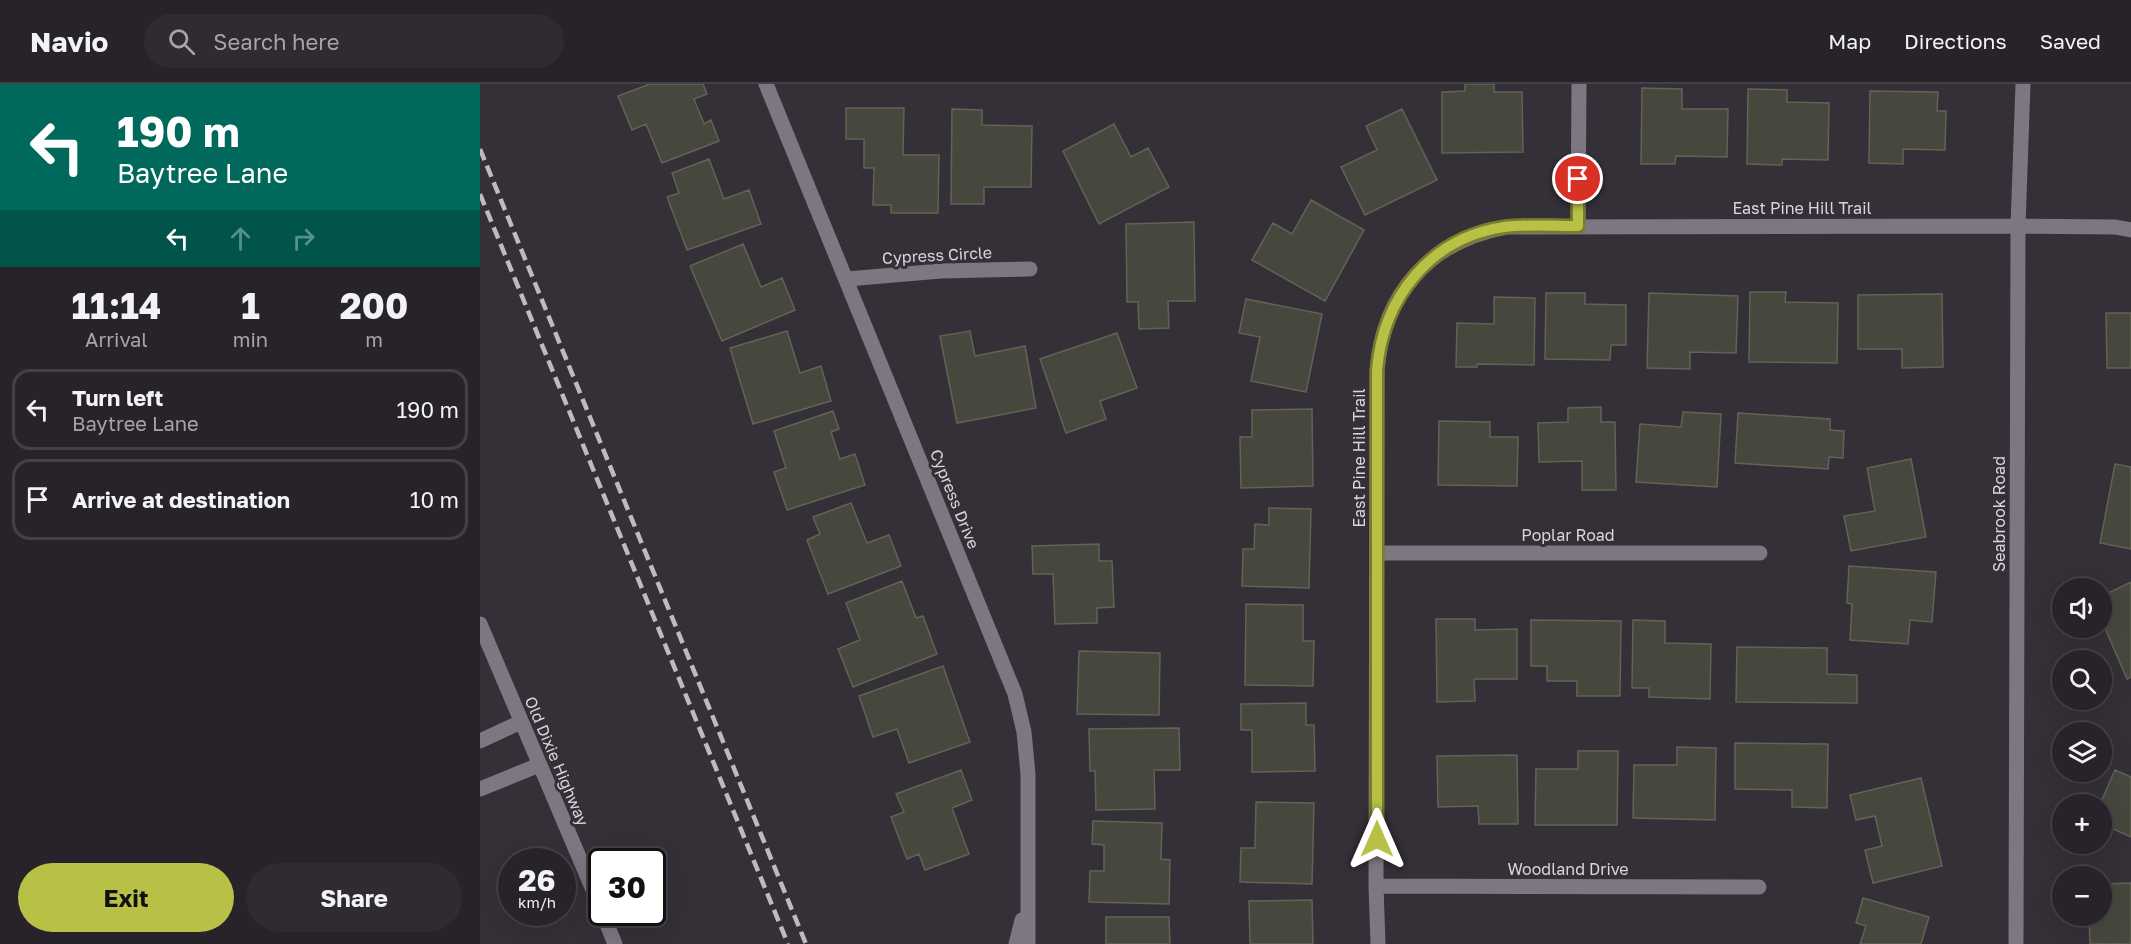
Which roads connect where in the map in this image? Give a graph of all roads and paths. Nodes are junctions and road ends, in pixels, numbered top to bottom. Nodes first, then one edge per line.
1 (766, 84) edge
2 (1579, 84) edge
3 (2022, 84) edge
4 (1578, 226) junction
5 (2018, 226) junction
6 (2131, 230) edge
7 (1030, 270) dead end
8 (847, 279) junction
9 (1377, 553) junction
10 (1760, 553) dead end
11 (480, 624) edge
12 (521, 722) junction
13 (480, 741) edge
14 (539, 765) junction
15 (480, 789) edge
16 (588, 879) edge
17 (1376, 886) junction
18 (1759, 887) dead end
19 (1028, 888) junction
20 (608, 926) edge
21 (615, 944) edge
22 (1016, 944) edge
23 (1028, 944) edge
24 (1378, 944) edge
25 (2016, 944) edge

1 - 8 street, Cypress Drive
2 - 4 street
3 - 5 street, Seabrook Road
4 - 5 street, East Pine Hill Trail
4 - 9 street, East Pine Hill Trail
5 - 6 street, East Pine Hill Trail
5 - 25 street, Seabrook Road
7 - 8 street, Cypress Circle
8 - 19 street, Cypress Drive
9 - 10 street, Poplar Road
9 - 17 street, East Pine Hill Trail
11 - 12 street, Old Dixie Highway
12 - 13 street
12 - 14 street, Old Dixie Highway
14 - 15 street
14 - 16 street, Old Dixie Highway
17 - 18 street, Woodland Drive
17 - 24 street, East Pine Hill Trail
19 - 22 street
19 - 23 street, Cypress Drive
20 - 21 street, Old Dixie Highway

